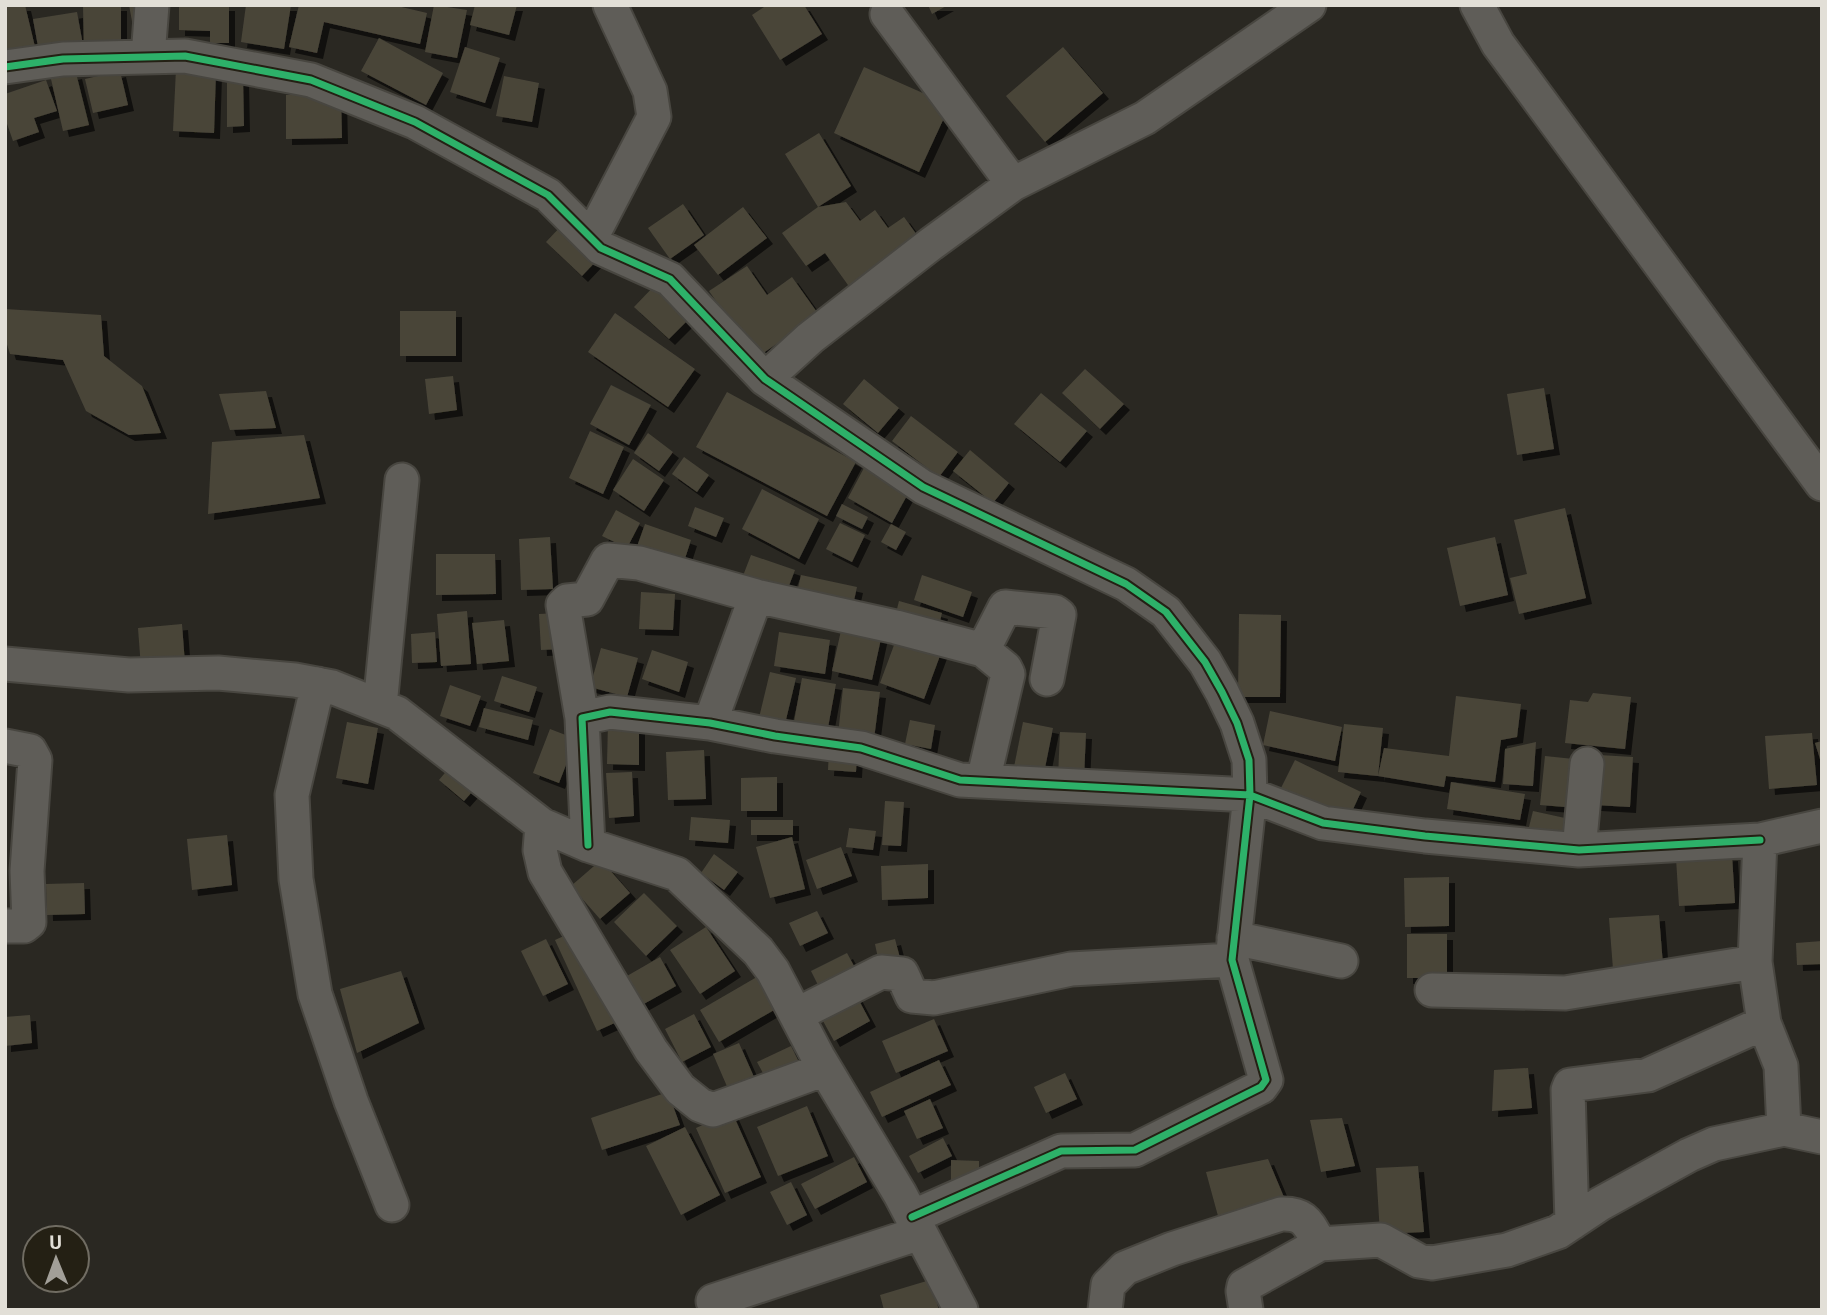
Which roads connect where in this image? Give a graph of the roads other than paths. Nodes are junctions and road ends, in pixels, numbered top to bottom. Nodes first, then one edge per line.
1 (152, 5) edge
2 (610, 5) edge
3 (1309, 5) edge
4 (1477, 5) edge
5 (887, 14) dead end
6 (148, 56) junction
7 (5, 67) edge
8 (1013, 184) junction
9 (591, 238) junction
10 (765, 379) junction
11 (402, 480) dead end
12 (1822, 484) edge
13 (756, 596) junction
14 (983, 650) junction
15 (5, 664) edge
16 (1047, 679) dead end
17 (318, 684) junction
18 (380, 706) junction
19 (582, 718) junction
20 (710, 723) junction
21 (5, 746) edge
22 (1587, 764) dead end
23 (983, 781) junction
24 (1250, 795) junction
25 (542, 825) junction
26 (1822, 826) edge
27 (1760, 840) junction
28 (588, 845) junction
29 (1579, 850) junction
30 (7, 932) edge
31 (1233, 949) junction
32 (1341, 961) dead end
33 (1755, 962) junction
34 (1432, 990) dead end
35 (796, 1015) junction
36 (1764, 1023) junction
37 (825, 1069) junction
38 (1784, 1129) junction
39 (1822, 1137) edge
40 (392, 1205) dead end
41 (1572, 1223) junction
42 (916, 1225) junction
43 (1320, 1244) junction
44 (713, 1301) dead end
45 (961, 1310) edge
46 (1105, 1310) edge
47 (1246, 1310) edge

1 - 6 street
2 - 9 street
3 - 8 street
4 - 12 street
5 - 8 street
6 - 7 street
6 - 9 street
8 - 10 street
9 - 10 street
10 - 24 street
11 - 18 street
13 - 14 street
13 - 19 street
13 - 20 street
14 - 16 street
14 - 23 street
15 - 17 street
17 - 18 street
17 - 40 street
18 - 25 street
19 - 20 street
19 - 28 street
20 - 23 street
21 - 30 street
22 - 29 street
23 - 24 street
24 - 29 street
24 - 31 street
25 - 28 street
25 - 37 street
26 - 27 street
27 - 29 street
27 - 33 street
28 - 35 street
31 - 32 street
31 - 35 street
31 - 42 street
33 - 34 street
33 - 36 street
35 - 37 street
36 - 38 street
36 - 41 street
37 - 42 street
38 - 39 street
38 - 41 street
41 - 43 street
42 - 44 street
42 - 45 street
43 - 46 street
43 - 47 street

